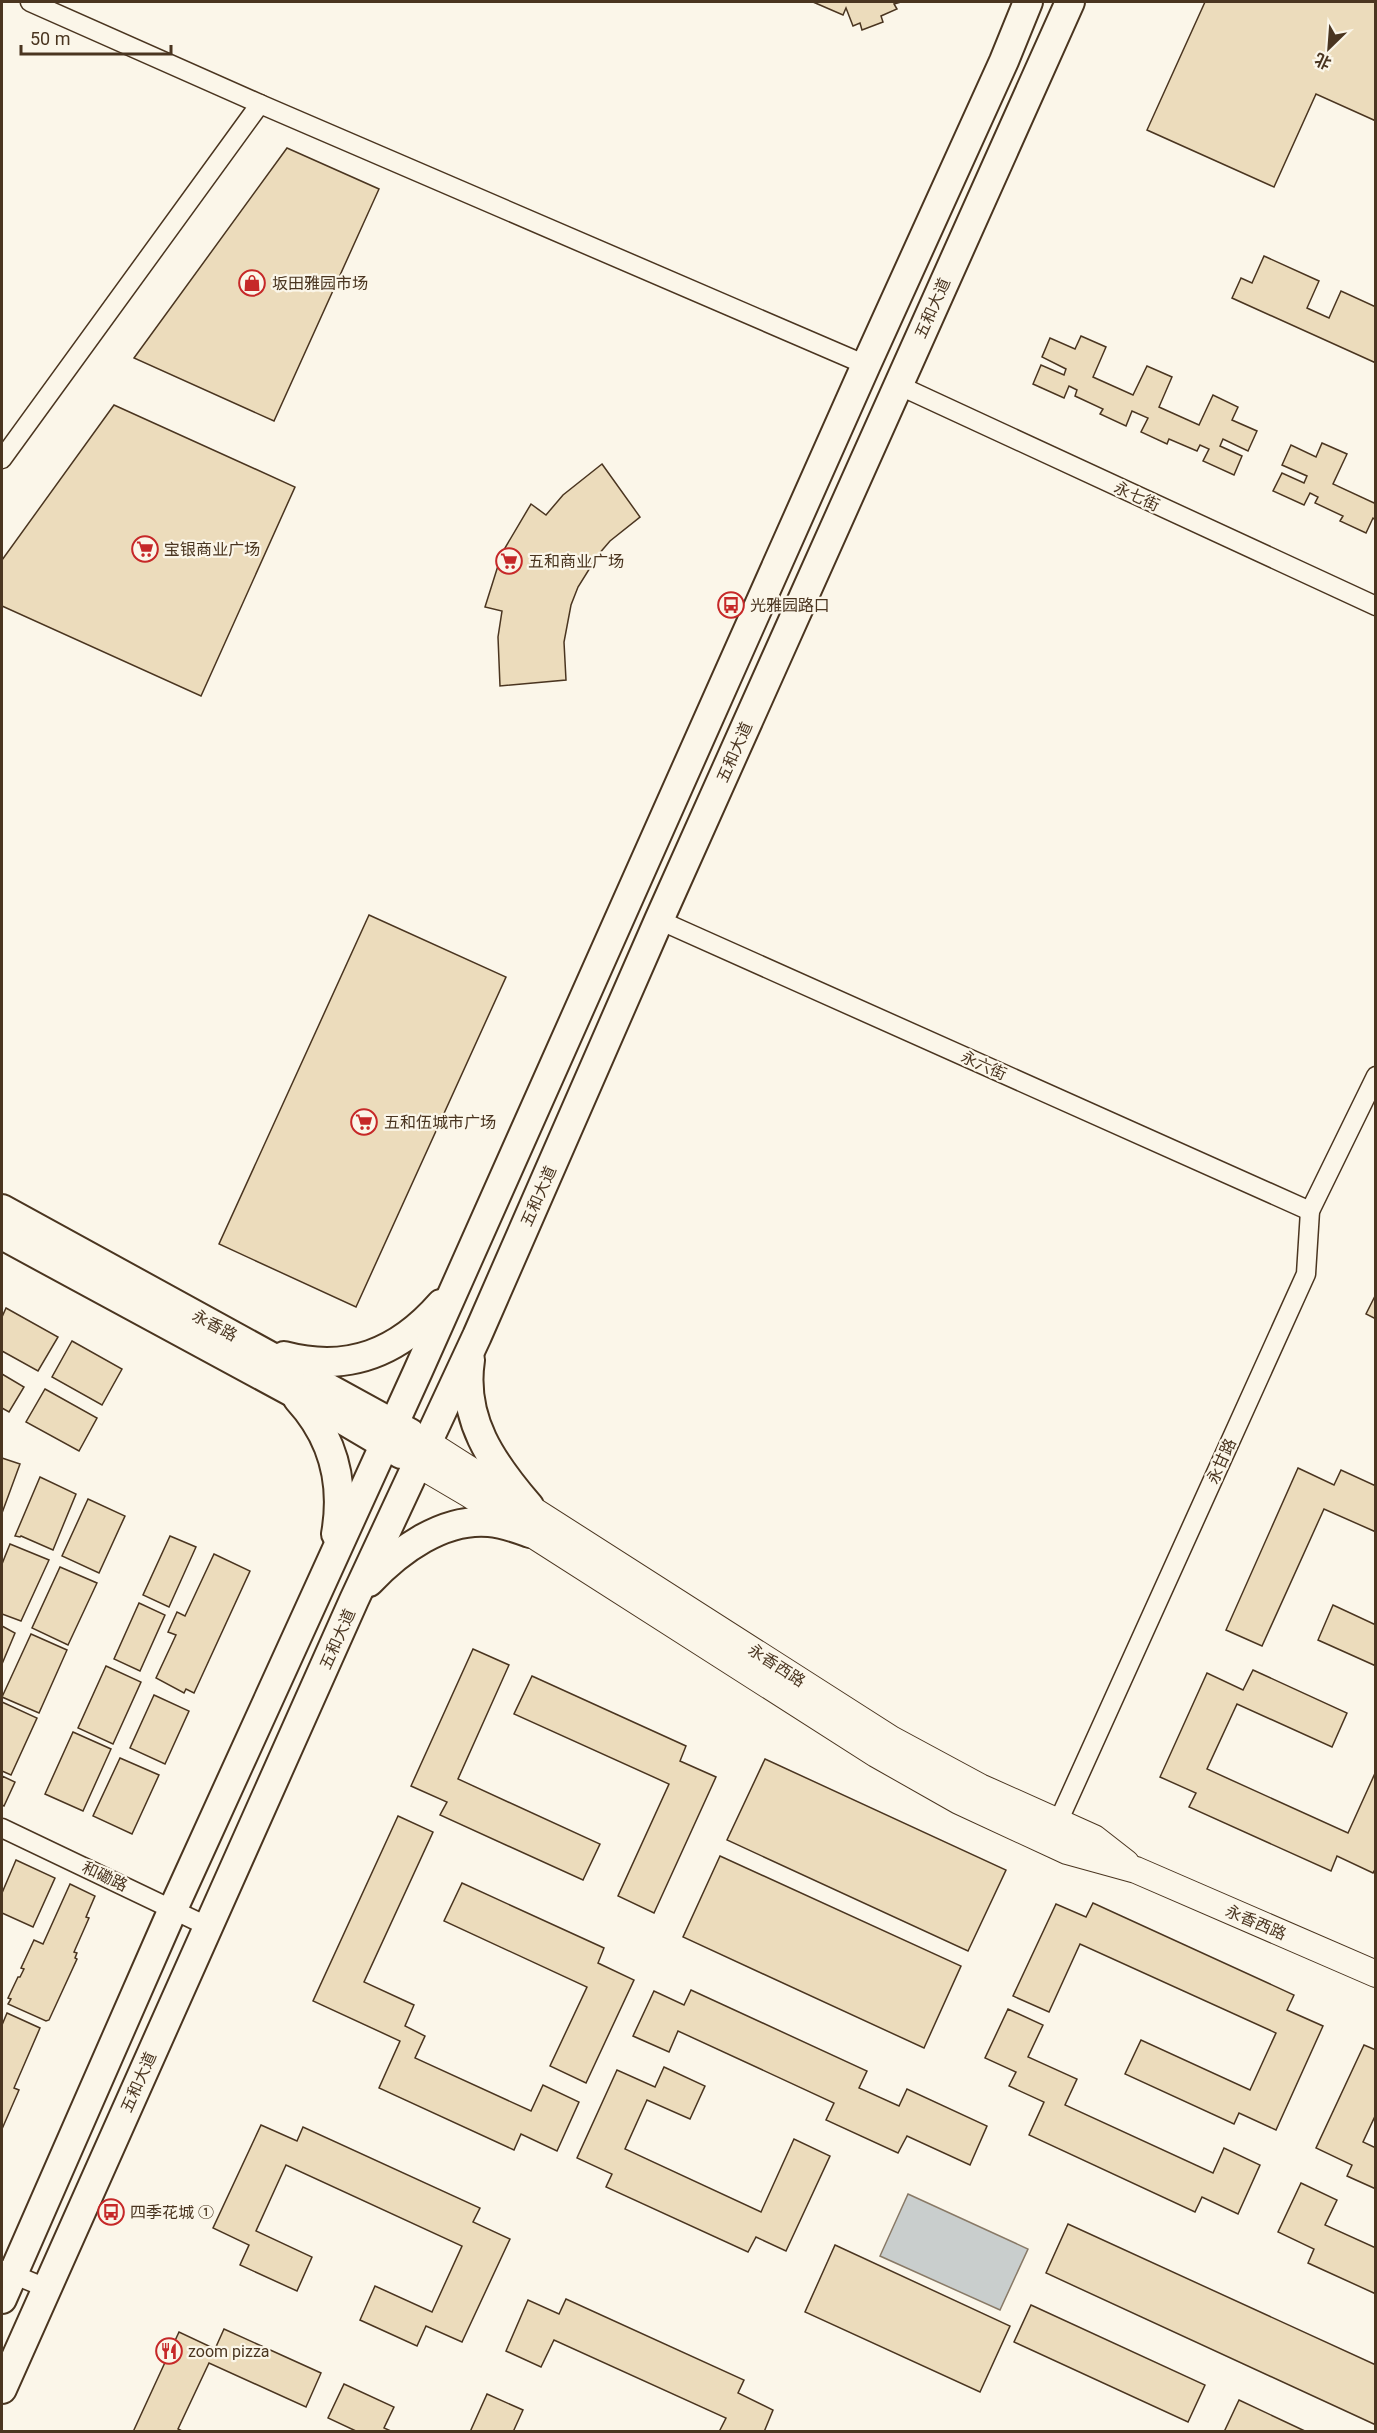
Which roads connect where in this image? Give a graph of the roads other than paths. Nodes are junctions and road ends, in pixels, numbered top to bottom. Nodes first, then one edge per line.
1 (30, 2) edge
2 (1028, 2) edge
3 (1070, 2) edge
4 (260, 104) junction
5 (866, 365) junction
6 (898, 385) junction
7 (2, 459) edge
8 (1376, 606) edge
9 (658, 920) junction
10 (1376, 1076) edge
11 (2, 1209) edge
12 (1310, 1210) junction
13 (2, 1234) edge
14 (456, 1284) junction
15 (494, 1298) junction
16 (477, 1336) junction
17 (261, 1350) junction
18 (282, 1387) junction
19 (389, 1434) junction
20 (423, 1453) junction
21 (529, 1519) junction
22 (325, 1575) junction
23 (354, 1600) junction
24 (2, 1828) edge
25 (1053, 1832) junction
26 (173, 1909) junction
27 (207, 1926) junction
28 (1376, 1974) edge
29 (5, 2281) edge
30 (46, 2288) junction
31 (2, 2389) edge

1 - 4 street
2 - 5 main road
3 - 6 main road, 五和大道
4 - 5 street
4 - 7 street
5 - 14 main road
6 - 8 street, 永七街
6 - 9 main road, 五和大道
9 - 12 street, 永六街
9 - 15 main road, 五和大道
10 - 12 street, 永甘路
11 - 17 main road, 永香路
12 - 25 street, 永甘路
13 - 18 main road, 永香路
14 - 15 main road
14 - 17 main road
14 - 19 main road
15 - 16 main road, 五和大道
16 - 20 main road, 五和大道
16 - 21 main road
17 - 19 main road, 永香路
18 - 19 main road, 永香路
18 - 22 main road
19 - 20 main road, 永香路
19 - 22 main road
20 - 21 main road, 永香西路
20 - 23 main road, 五和大道
21 - 23 main road
21 - 25 main road, 永香西路
22 - 23 main road
22 - 26 main road
23 - 27 main road, 五和大道
24 - 26 street, 和磡路
25 - 28 main road, 永香西路
26 - 27 street, 和磡路
26 - 29 main road
27 - 30 main road, 五和大道
29 - 30 street
30 - 31 main road, 五和大道

